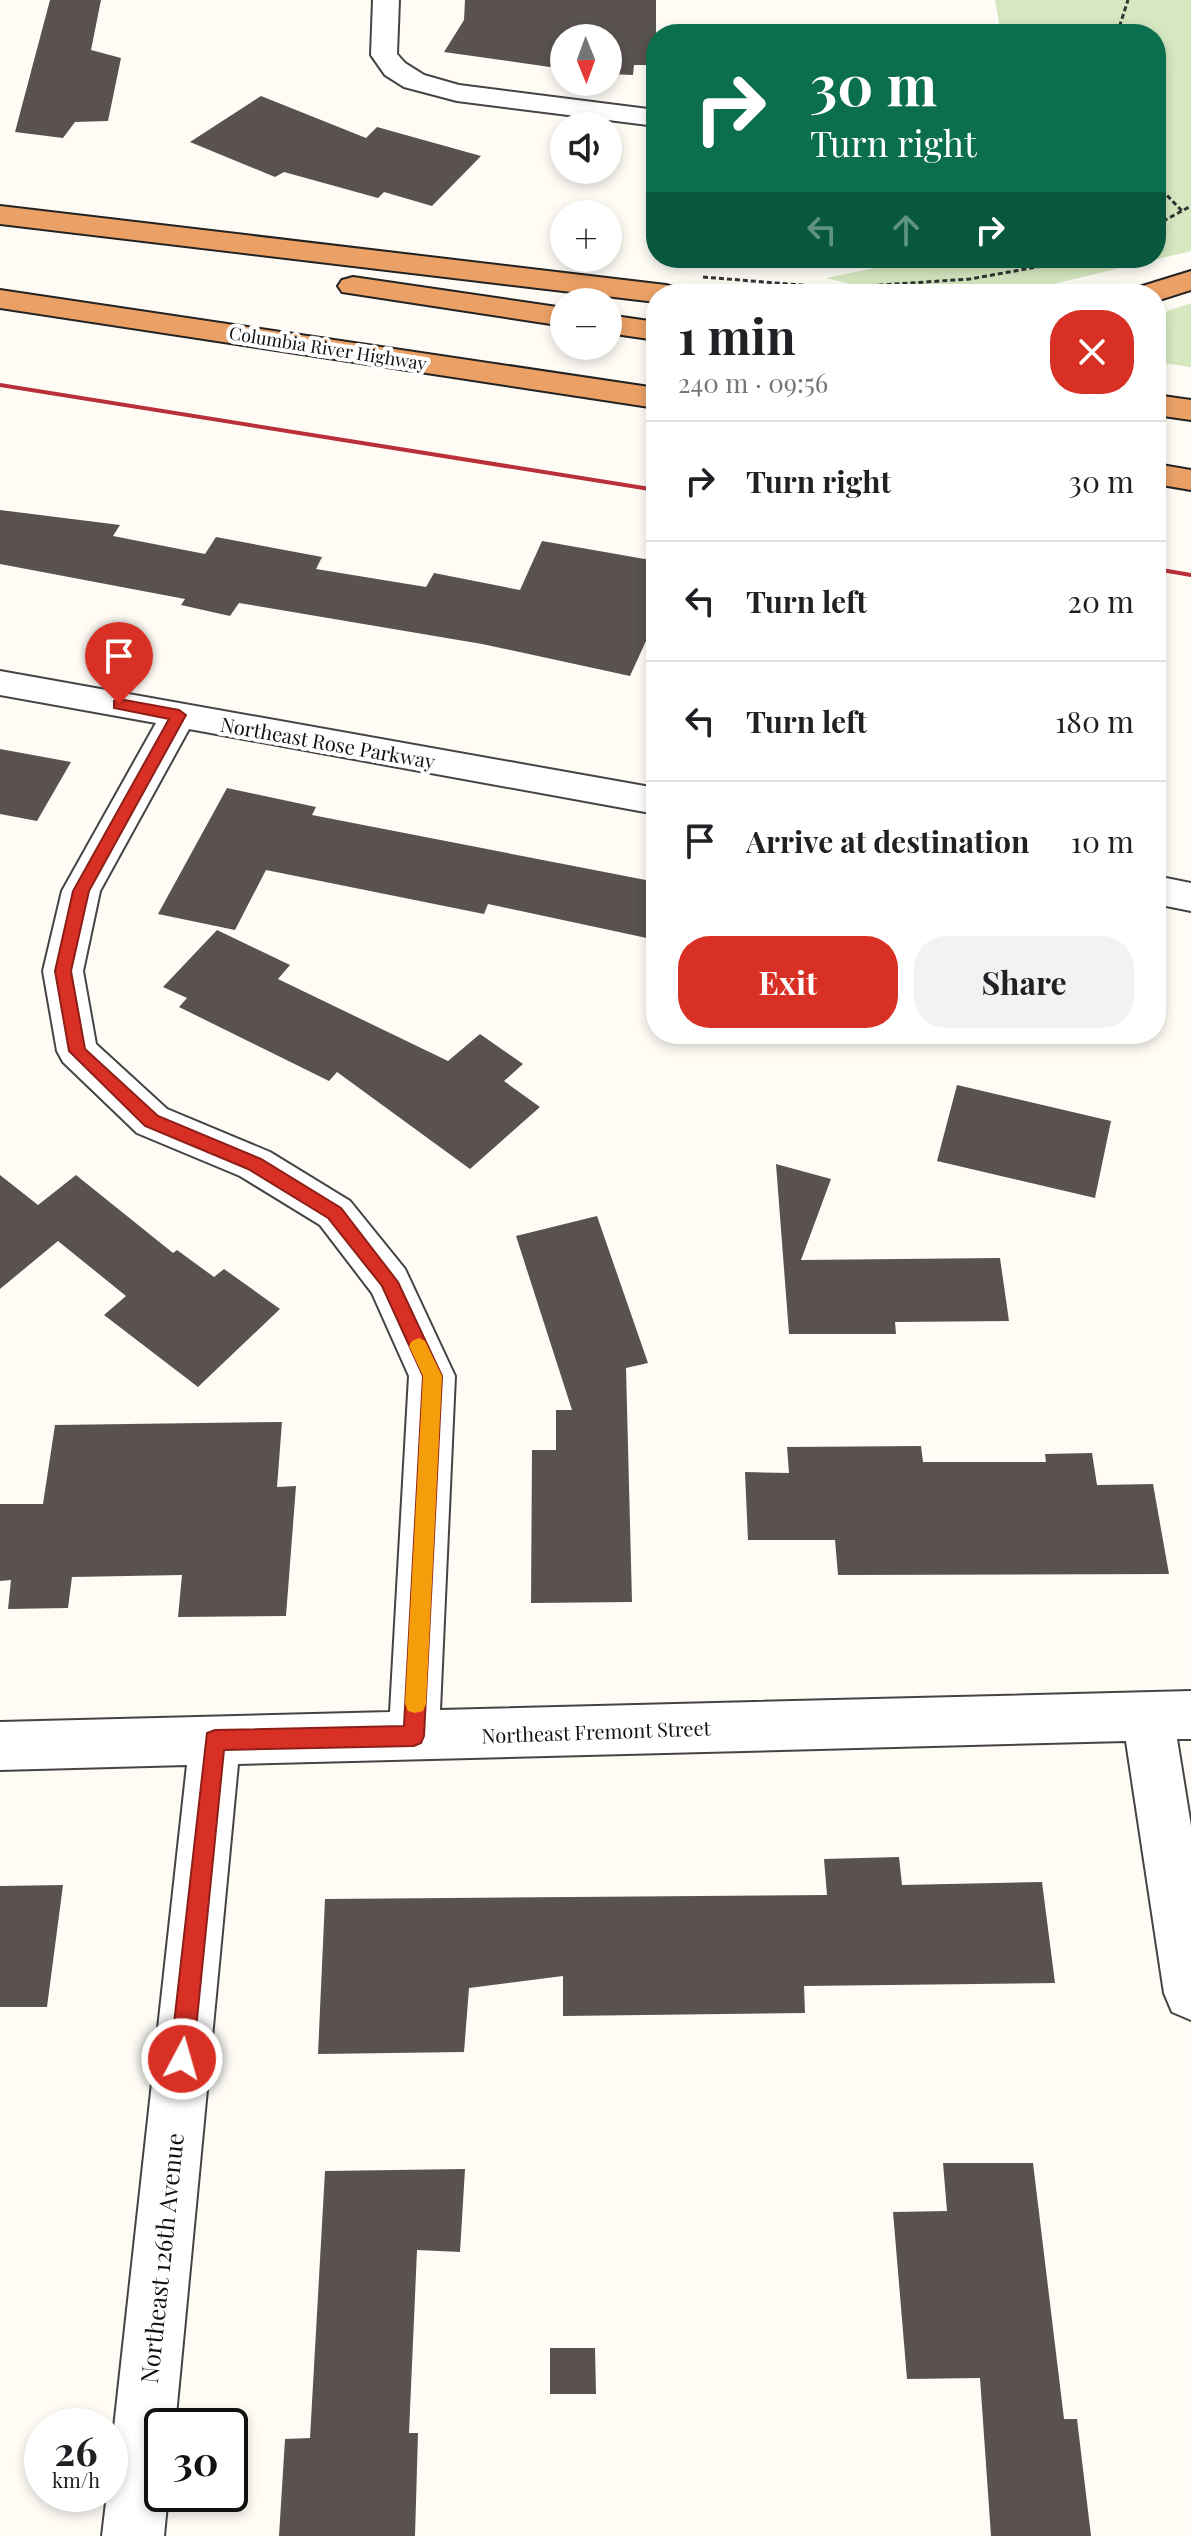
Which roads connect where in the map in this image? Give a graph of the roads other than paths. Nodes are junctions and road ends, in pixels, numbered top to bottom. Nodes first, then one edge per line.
1 (386, 0) edge
2 (646, 117) edge
3 (0, 215) edge
4 (0, 234) edge
5 (1191, 280) edge
6 (1166, 288) edge
7 (646, 292) edge
8 (0, 299) edge
9 (550, 315) edge
10 (622, 326) edge
11 (646, 330) edge
12 (646, 396) edge
13 (1166, 406) edge
14 (1191, 410) edge
15 (1166, 476) edge
16 (1191, 480) edge
17 (0, 683) edge
18 (179, 715) junction
19 (646, 799) edge
20 (1166, 892) edge
21 (1191, 897) edge
22 (1170, 1715) edge
23 (414, 1736) junction
24 (215, 1740) junction
25 (0, 1746) edge
26 (1191, 1993) edge
27 (133, 2536) edge

1 - 2 street
3 - 7 highway
4 - 9 highway
5 - 6 highway
8 - 12 highway, Columbia River Highway
10 - 11 highway
13 - 14 highway
15 - 16 highway
17 - 18 street, Northeast Rose Parkway
18 - 19 street, Northeast Rose Parkway
18 - 23 street
20 - 21 street
22 - 23 street, Northeast Fremont Street
22 - 26 street
23 - 24 street, Northeast Fremont Street
24 - 25 street, Northeast Fremont Street
24 - 27 street, Northeast 126th Avenue

